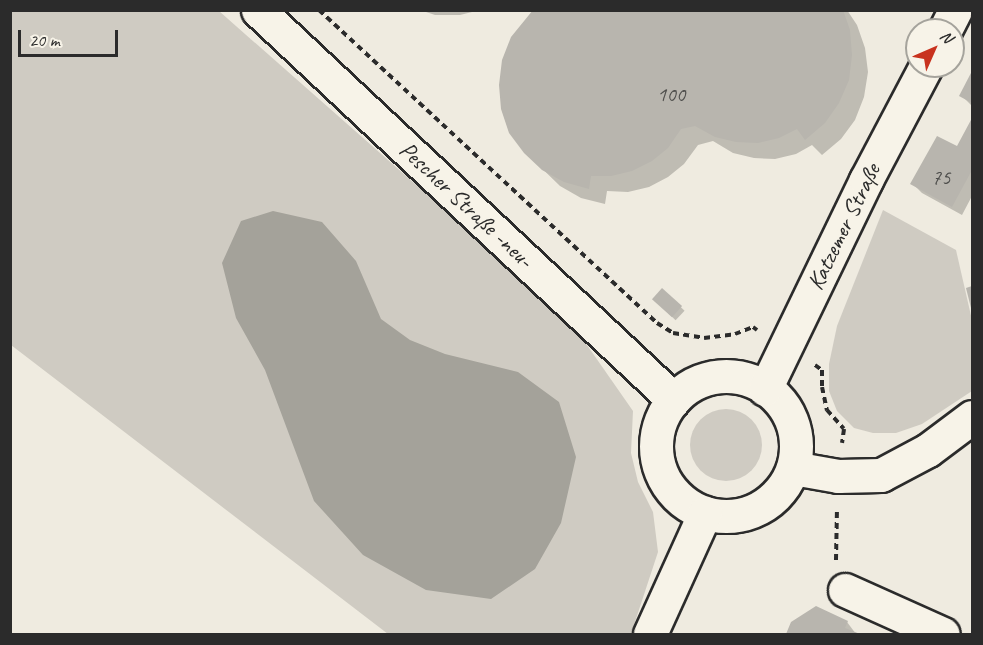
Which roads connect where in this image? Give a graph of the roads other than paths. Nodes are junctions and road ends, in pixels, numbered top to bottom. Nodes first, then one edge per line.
1 (258, 10) edge
2 (920, 78) edge
3 (765, 389) junction
4 (674, 400) junction
5 (972, 417) edge
6 (793, 468) junction
7 (705, 513) junction
8 (845, 590) road end
9 (650, 634) edge
10 (943, 634) edge

1 - 4 street, Pescher Straße -neu-
2 - 3 street, Katzemer Straße
3 - 4 street
3 - 6 street
4 - 7 street
5 - 6 street
6 - 7 street
7 - 9 street
8 - 10 street

